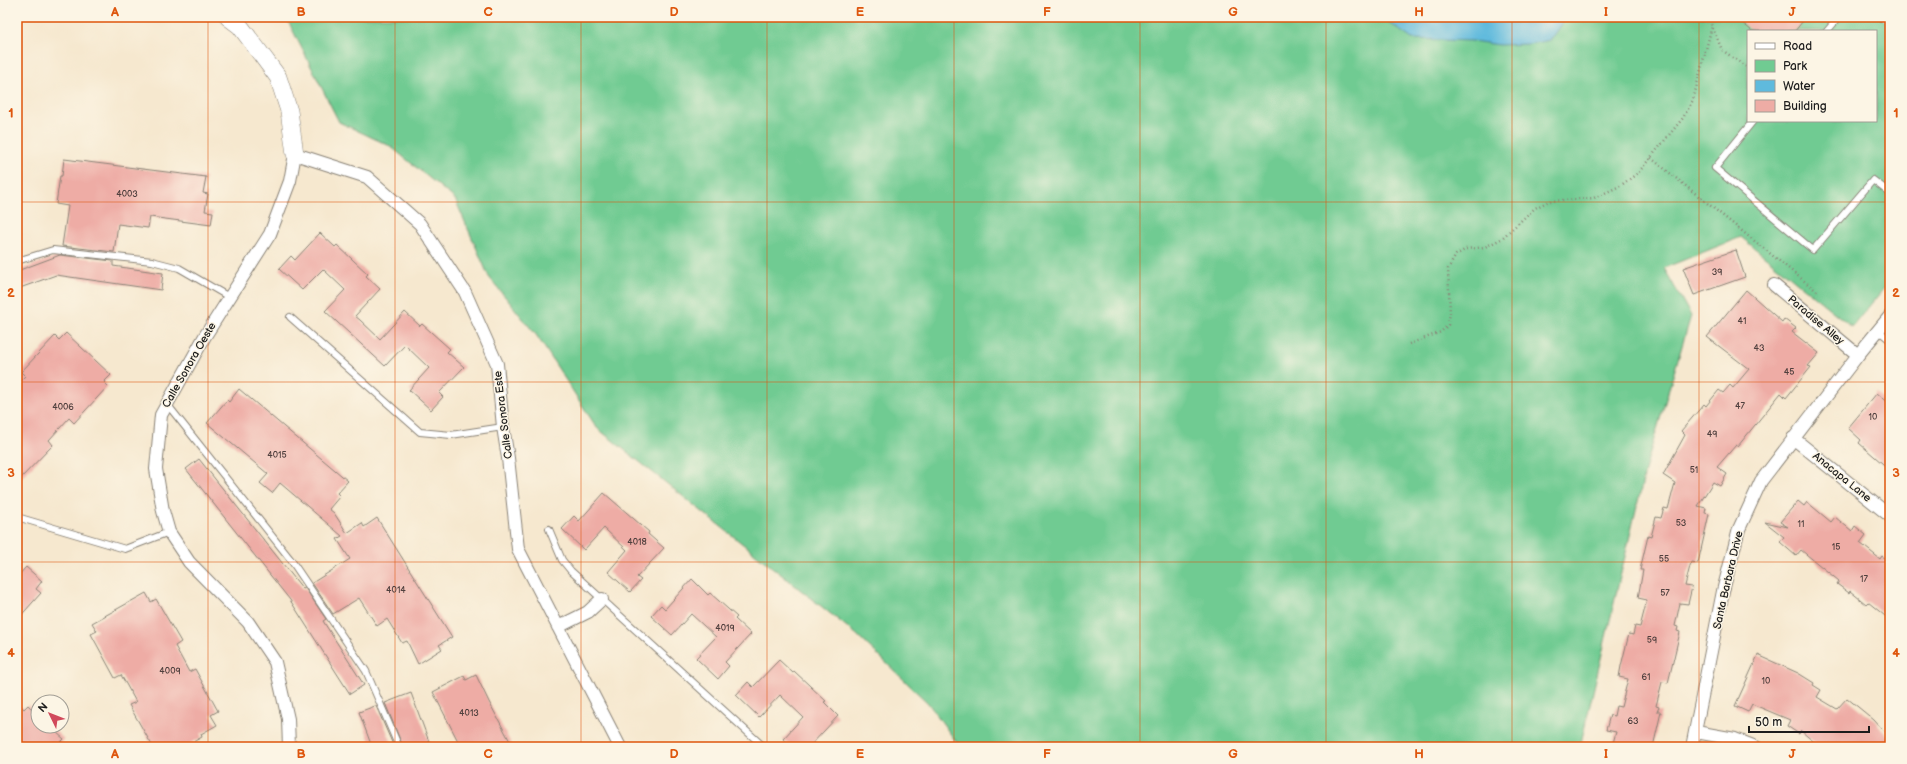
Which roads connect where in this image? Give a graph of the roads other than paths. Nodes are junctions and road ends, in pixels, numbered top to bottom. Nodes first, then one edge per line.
1 (228, 17) edge
2 (1839, 17) edge
3 (1881, 17) edge
4 (1890, 23) edge
5 (1828, 30) edge
6 (1752, 122) edge
7 (295, 154) junction
8 (1890, 193) edge
9 (17, 261) edge
10 (1774, 285) dead end
11 (228, 297) junction
12 (1890, 316) edge
13 (290, 317) dead end
14 (1879, 331) junction
15 (1890, 340) edge
16 (1858, 354) junction
17 (167, 403) junction
18 (503, 427) junction
19 (1794, 438) junction
20 (1890, 516) edge
21 (17, 517) edge
22 (548, 529) dead end
23 (169, 532) junction
24 (602, 599) junction
25 (558, 627) junction
26 (1696, 732) junction
27 (289, 747) edge
28 (399, 747) edge
29 (620, 747) edge
30 (764, 747) edge
31 (1692, 747) edge
32 (1756, 747) edge

1 - 7 street
2 - 5 lane
3 - 4 lane
6 - 8 lane
7 - 11 street, Calle Sonora Oeste
7 - 18 street, Calle Sonora Este
9 - 11 lane
10 - 16 street, Paradise Alley
11 - 17 street, Calle Sonora Oeste
12 - 14 street, Santa Barbara Drive
13 - 18 lane
14 - 15 lane
14 - 16 street, Santa Barbara Drive
16 - 19 street, Santa Barbara Drive
17 - 23 street, Calle Sonora Oeste
17 - 28 lane
18 - 25 street, Calle Sonora Este
19 - 20 street, Anacapa Lane
19 - 26 street, Santa Barbara Drive
21 - 23 lane
22 - 24 lane
23 - 27 street, Calle Sonora Oeste
24 - 25 street
24 - 30 lane
25 - 29 street, Calle Sonora Este
26 - 31 street, Santa Barbara Drive
26 - 32 street

